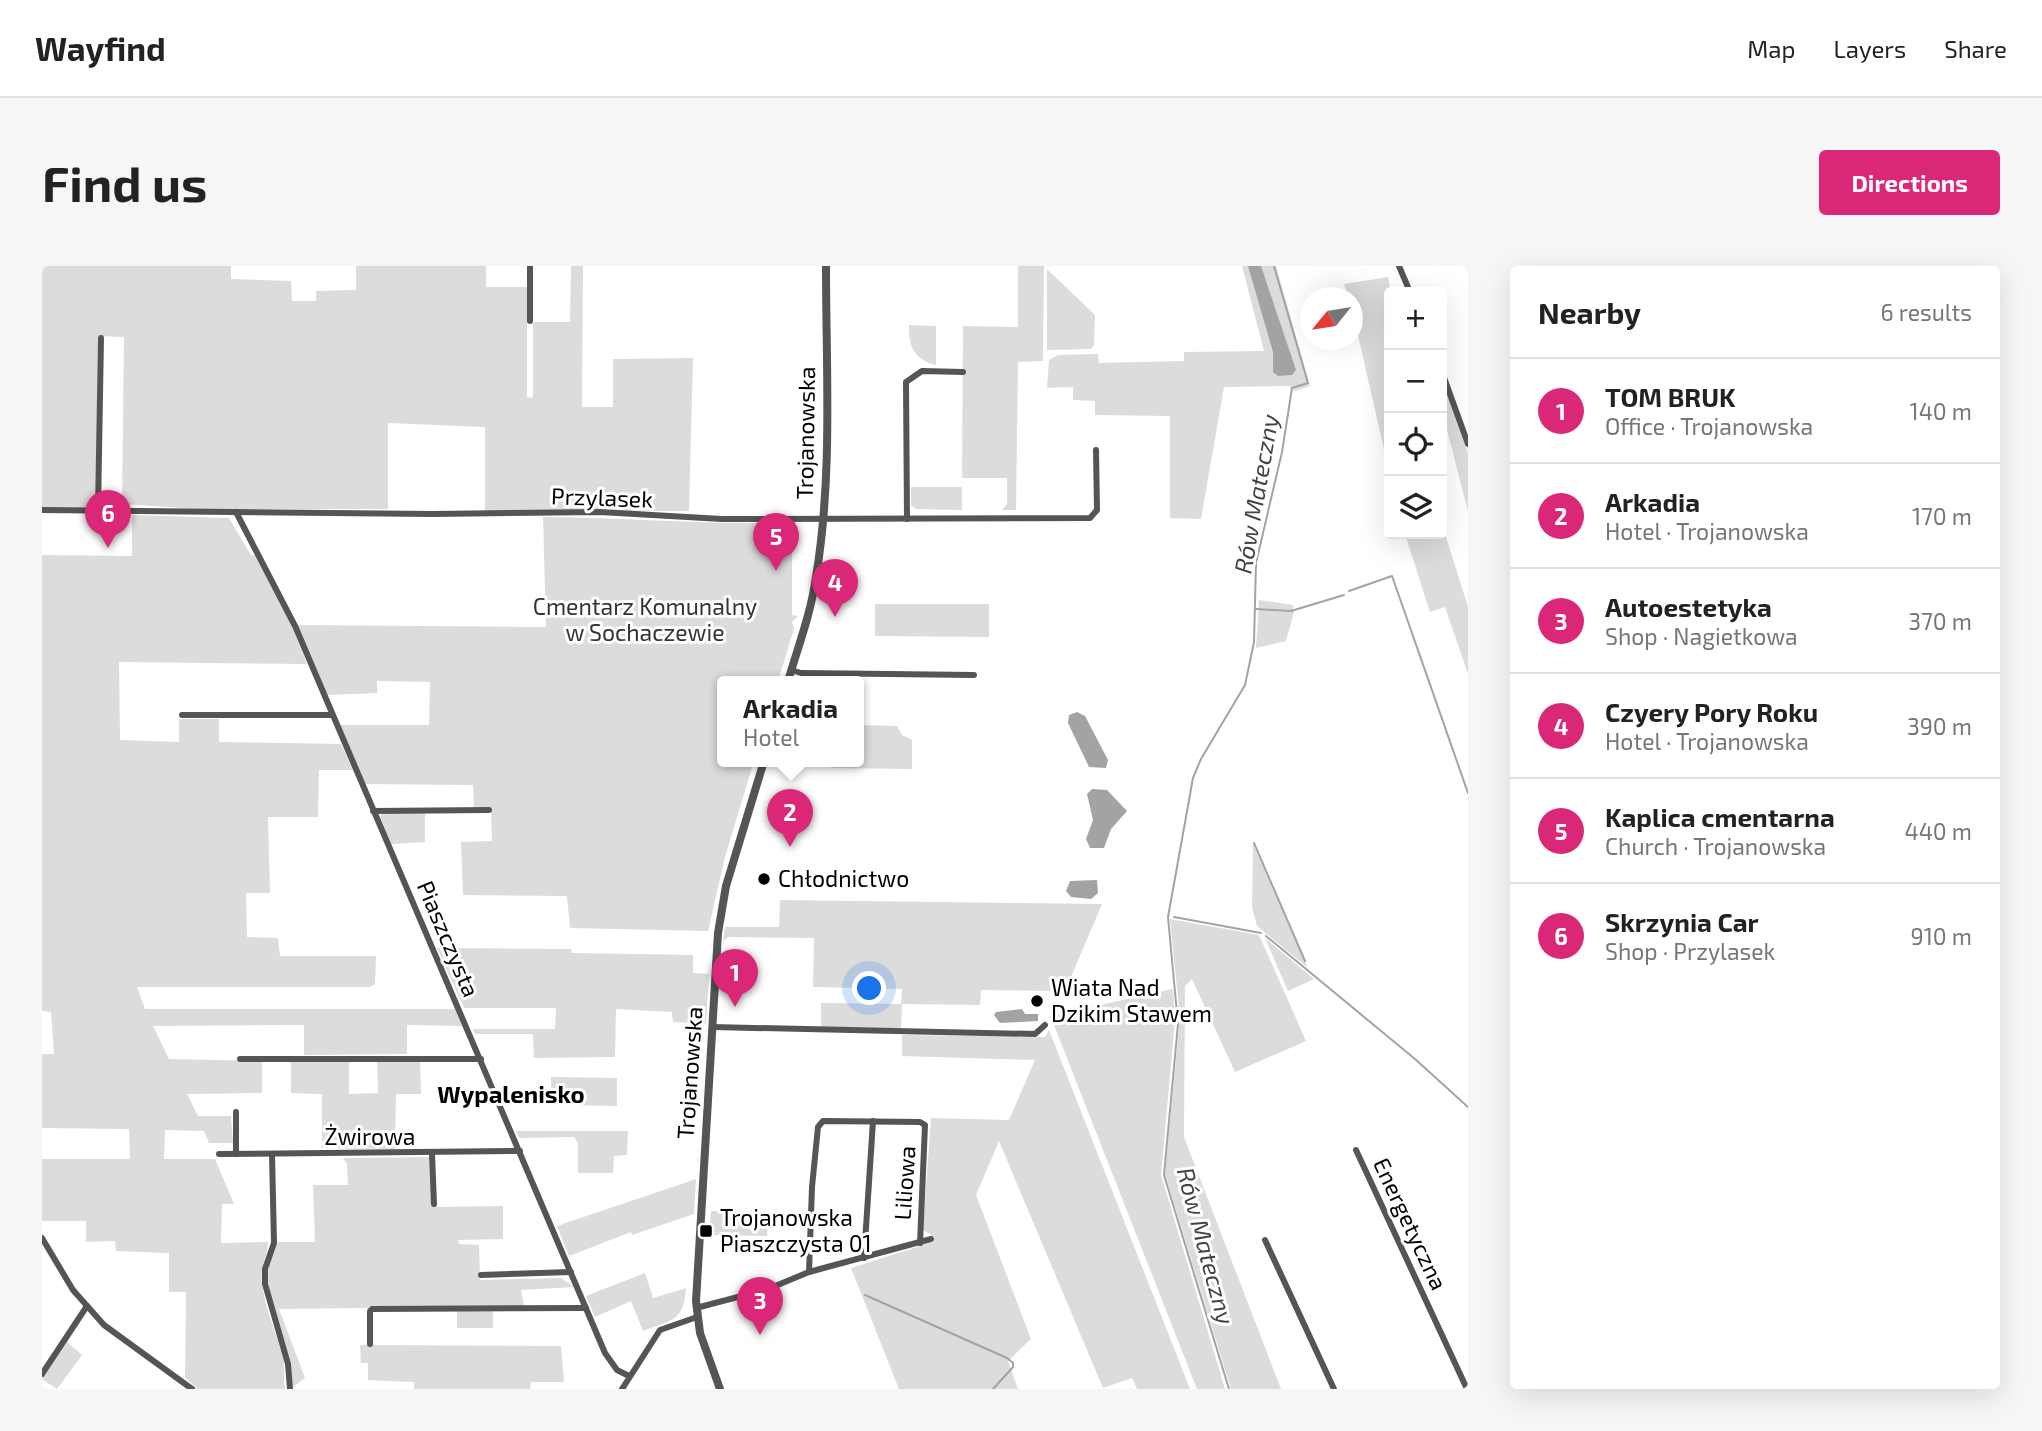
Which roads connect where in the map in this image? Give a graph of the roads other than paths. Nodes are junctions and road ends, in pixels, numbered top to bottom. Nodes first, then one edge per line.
1 (530, 266) edge
2 (826, 266) edge
3 (1399, 266) edge
4 (1408, 287) edge
5 (530, 321) dead end
6 (101, 338) dead end
7 (963, 372) dead end
8 (1447, 386) edge
9 (1468, 444) edge
10 (1096, 450) dead end
11 (42, 510) edge
12 (98, 510) junction
13 (236, 512) junction
14 (823, 519) junction
15 (907, 519) junction
16 (792, 670) junction
17 (790, 676) edge
18 (974, 676) dead end
19 (182, 715) dead end
20 (331, 715) junction
21 (762, 767) edge
22 (489, 810) dead end
23 (373, 811) junction
24 (1045, 1025) dead end
25 (712, 1027) junction
26 (240, 1059) dead end
27 (481, 1059) junction
28 (236, 1112) dead end
29 (873, 1121) junction
30 (1356, 1150) dead end
31 (520, 1151) junction
32 (272, 1153) junction
33 (219, 1154) dead end
34 (236, 1154) junction
35 (432, 1154) junction
36 (435, 1205) dead end
37 (42, 1238) edge
38 (932, 1239) dead end
39 (1265, 1240) dead end
40 (920, 1243) junction
41 (864, 1258) junction
42 (571, 1272) junction
43 (810, 1272) junction
44 (481, 1275) dead end
45 (87, 1306) junction
46 (586, 1308) junction
47 (696, 1313) junction
48 (370, 1344) dead end
49 (42, 1374) edge
50 (629, 1376) junction
51 (192, 1389) edge
52 (290, 1389) edge
53 (622, 1389) edge
54 (720, 1389) edge
55 (1334, 1389) edge
56 (1467, 1389) edge

1 - 5 street
2 - 14 street, Trojanowska
3 - 4 street
6 - 12 street
7 - 15 street
8 - 9 street
10 - 15 street, Przylasek
11 - 12 street, Przylasek
12 - 13 street, Przylasek
13 - 14 street, Przylasek
13 - 20 street, Piaszczysta
14 - 15 street, Przylasek
14 - 16 street, Trojanowska
16 - 17 street, Trojanowska
16 - 18 street
19 - 20 street
20 - 23 street, Piaszczysta
21 - 25 street, Trojanowska
22 - 23 street
23 - 27 street, Piaszczysta
24 - 25 street
25 - 47 street, Trojanowska
26 - 27 street
27 - 31 street, Piaszczysta
28 - 34 street
29 - 40 street, Liliowa
29 - 41 street
29 - 43 street
30 - 56 street, Energetyczna
31 - 35 street, Żwirowa
31 - 42 street, Piaszczysta
32 - 34 street, Żwirowa
32 - 35 street, Żwirowa
32 - 52 street
33 - 34 street, Żwirowa
35 - 36 street
37 - 45 street
38 - 40 street
39 - 55 street
40 - 41 street
41 - 43 street
42 - 44 street
42 - 46 street, Piaszczysta
43 - 47 street
45 - 49 street
45 - 51 street
46 - 48 street
46 - 50 street, Piaszczysta
47 - 50 street
47 - 54 street, Trojanowska
50 - 53 street

